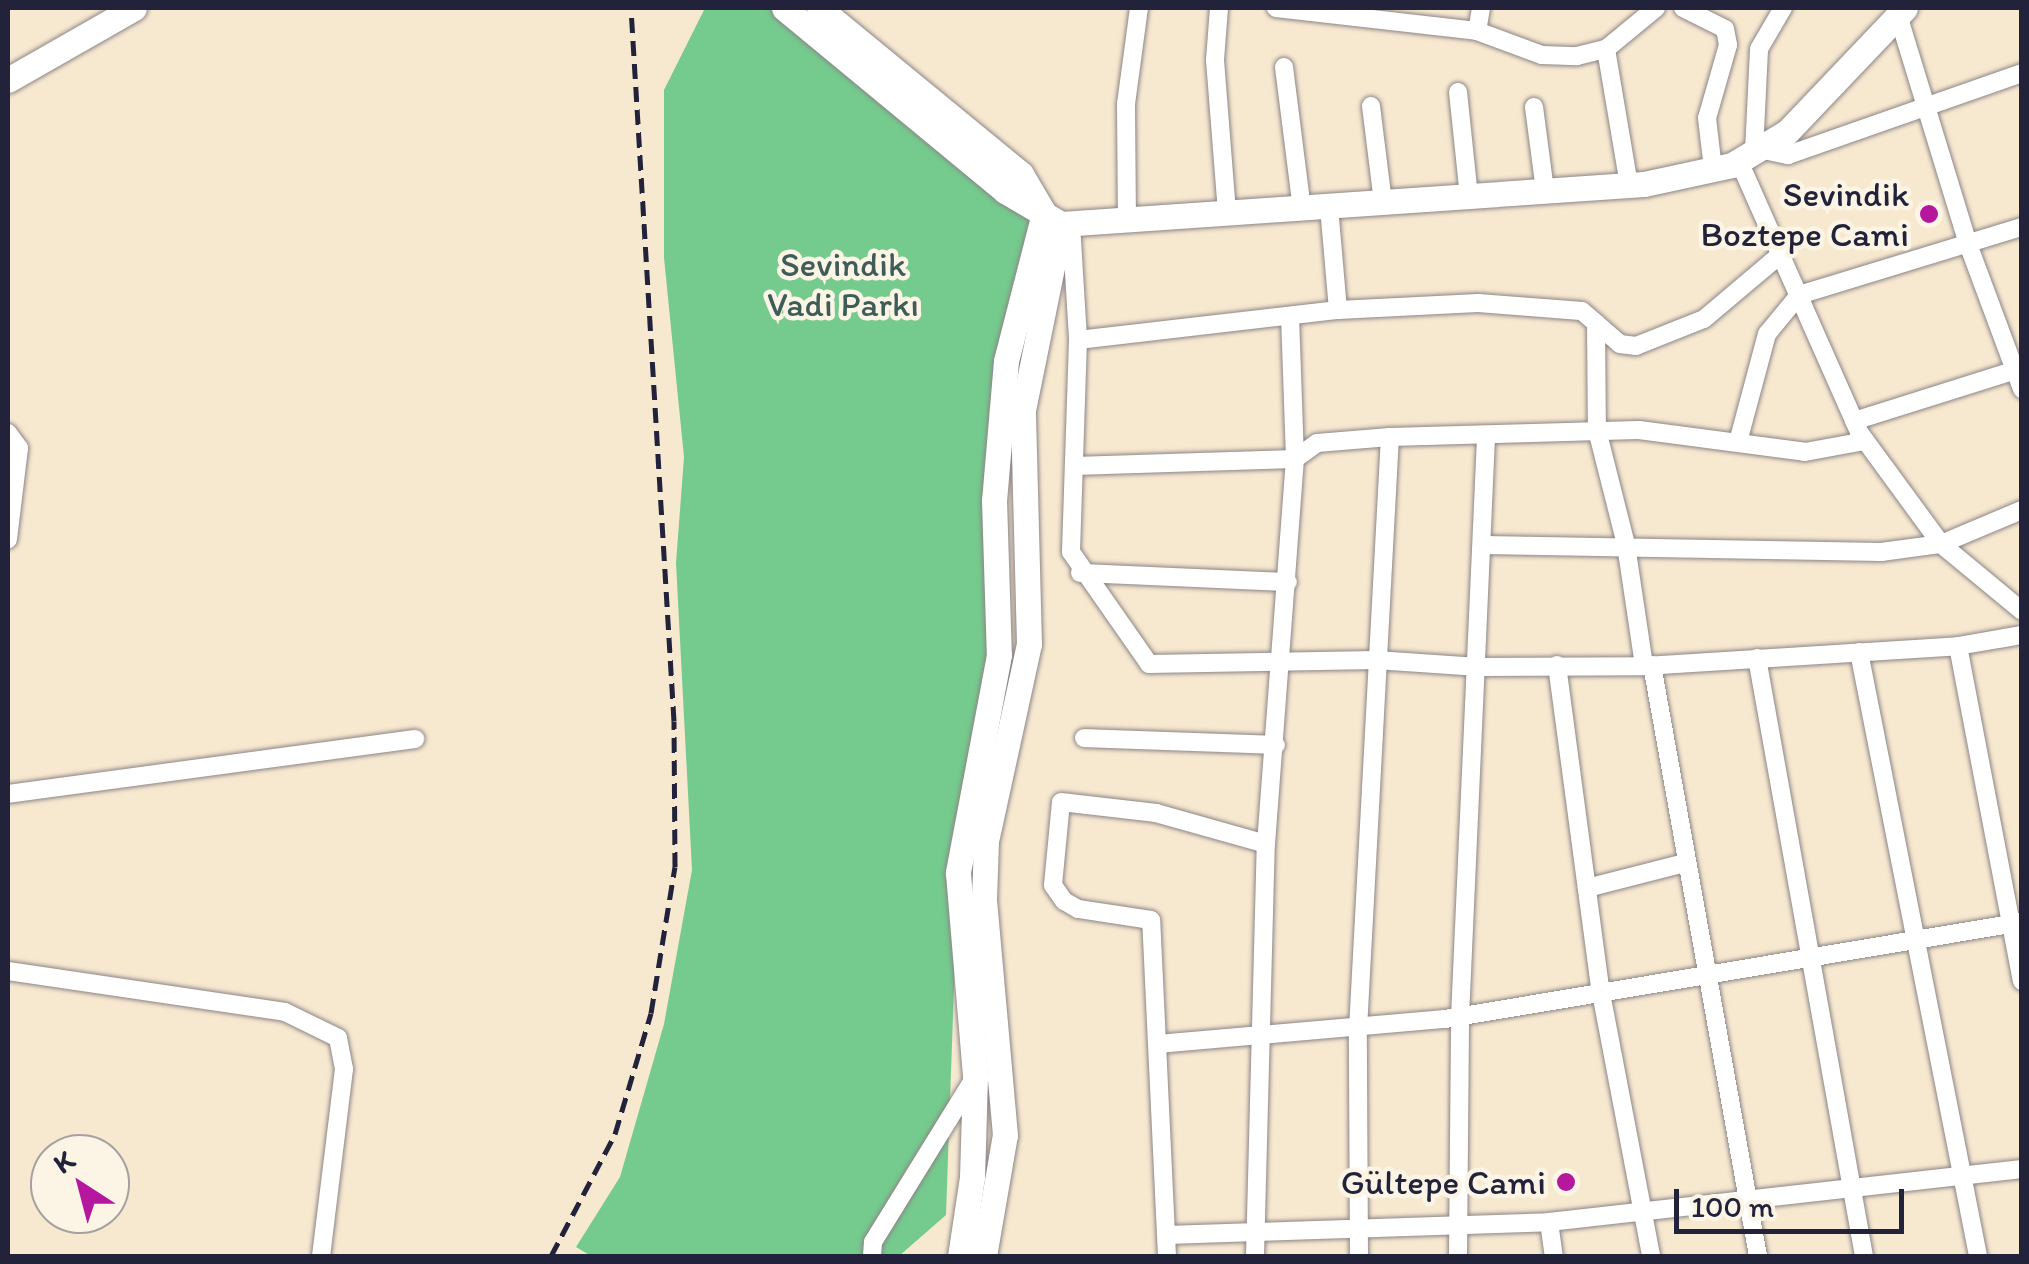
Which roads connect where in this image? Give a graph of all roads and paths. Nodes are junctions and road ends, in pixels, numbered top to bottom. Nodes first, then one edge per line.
1 (134, 8) edge
2 (784, 8) edge
3 (819, 8) edge
4 (1139, 8) edge
5 (1219, 8) edge
6 (1285, 8) edge
7 (1481, 8) edge
8 (1656, 8) edge
9 (1683, 8) edge
10 (1782, 8) edge
11 (1901, 11) edge
12 (1379, 13) edge
13 (1477, 30) junction
14 (1606, 49) junction
15 (1284, 68) dead end
16 (2022, 73) edge
17 (8, 80) edge
18 (1458, 92) dead end
19 (1928, 103) junction
20 (1372, 106) dead end
21 (1534, 107) dead end
22 (1751, 154) junction
23 (1713, 170) junction
24 (1630, 185) junction
25 (1544, 190) junction
26 (1469, 196) junction
27 (1384, 202) junction
28 (1329, 207) junction
29 (1302, 209) junction
30 (1226, 214) junction
31 (1059, 220) junction
32 (1127, 221) junction
33 (2022, 227) edge
34 (1968, 244) junction
35 (1781, 254) junction
36 (1800, 295) junction
37 (1338, 310) junction
38 (1290, 316) junction
39 (1596, 323) junction
40 (1078, 340) junction
41 (2020, 376) edge
42 (1854, 421) junction
43 (1597, 430) junction
44 (8, 433) edge
45 (1390, 437) junction
46 (1486, 437) junction
47 (1866, 440) junction
48 (1738, 442) junction
49 (1295, 460) junction
50 (1074, 466) junction
51 (2022, 510) edge
52 (8, 539) edge
53 (1941, 544) junction
54 (1484, 545) junction
55 (1626, 545) junction
56 (1080, 574) junction
57 (1288, 582) junction
58 (2022, 611) edge
59 (2022, 635) edge
60 (1958, 646) junction
61 (1859, 652) junction
62 (1757, 658) junction
63 (1376, 660) junction
64 (1284, 661) junction
65 (1557, 665) junction
66 (1648, 665) junction
67 (1480, 667) junction
68 (1084, 738) dead end
69 (415, 739) dead end
70 (1276, 745) junction
71 (8, 794) edge
72 (1266, 844) junction
73 (1685, 863) junction
74 (1586, 888) junction
75 (2017, 922) edge
76 (1918, 940) junction
77 (1816, 958) junction
78 (8, 971) edge
79 (1704, 976) junction
80 (2022, 982) edge
81 (1601, 994) junction
82 (1460, 1017) junction
83 (1358, 1029) junction
84 (1260, 1036) junction
85 (1158, 1044) junction
86 (975, 1077) junction
87 (2022, 1169) edge
88 (1962, 1175) junction
89 (1851, 1190) junction
90 (1748, 1202) junction
91 (1642, 1212) junction
92 (1549, 1222) junction
93 (1455, 1227) junction
94 (1256, 1229) junction
95 (1357, 1230) junction
96 (1167, 1234) junction
97 (320, 1256) edge
98 (872, 1256) edge
99 (960, 1256) edge
100 (984, 1256) edge
101 (1167, 1256) edge
102 (1255, 1256) edge
103 (1359, 1256) edge
104 (1458, 1256) edge
105 (1554, 1256) edge
106 (1651, 1256) edge
107 (1758, 1256) edge
108 (1864, 1256) edge
109 (1978, 1256) edge

1 - 17 main road
2 - 31 main road
3 - 31 main road
4 - 32 street
5 - 30 street
6 - 12 street
7 - 13 street
8 - 14 street
9 - 23 street
10 - 22 street
11 - 19 street
11 - 22 main road
12 - 13 street
13 - 14 street
14 - 24 street
15 - 29 street
16 - 19 street
18 - 26 street
19 - 22 street
19 - 34 street
20 - 27 street
21 - 25 street
22 - 23 main road
22 - 35 street
23 - 24 main road
24 - 25 main road
25 - 26 main road
26 - 27 main road
27 - 28 main road
28 - 29 main road
28 - 37 street
29 - 30 main road
30 - 32 main road
31 - 32 main road
31 - 40 street
31 - 86 main road
31 - 100 main road
33 - 34 street
34 - 36 street
34 - 41 street
35 - 36 street
35 - 39 street
36 - 42 street
36 - 48 street
37 - 38 street
37 - 39 street
38 - 40 street
38 - 49 street
39 - 43 street
40 - 50 street
41 - 42 street
42 - 47 street
43 - 46 street
43 - 48 street
43 - 55 street
44 - 52 street
45 - 46 street
45 - 49 street
45 - 63 street
46 - 54 street
47 - 48 street
47 - 53 street
49 - 50 street
49 - 57 street
50 - 56 street
51 - 53 street
53 - 55 street
53 - 58 street
54 - 55 street
54 - 67 street
55 - 66 street
56 - 57 street
56 - 64 street
57 - 64 street
59 - 60 street
60 - 61 street
60 - 75 street
61 - 62 street
61 - 76 street
62 - 66 street
62 - 77 street
63 - 64 street
63 - 67 street
63 - 83 street
64 - 70 street
65 - 66 street
65 - 67 street
65 - 74 street
66 - 73 street
67 - 82 street
68 - 70 street
69 - 71 street
70 - 72 street
72 - 84 street
72 - 85 street
73 - 74 street
73 - 79 street
74 - 81 street
75 - 76 street
75 - 80 street
76 - 77 street
76 - 88 street
77 - 79 street
77 - 89 street
78 - 97 street
79 - 81 street
79 - 90 street
81 - 82 street
81 - 91 street
82 - 83 street
82 - 93 street
83 - 84 street
83 - 95 street
84 - 85 street
84 - 94 street
85 - 96 street
86 - 98 street
86 - 99 main road
87 - 88 street
88 - 89 street
88 - 109 street
89 - 90 street
89 - 108 street
90 - 91 street
90 - 107 street
91 - 92 street
91 - 106 street
92 - 93 street
92 - 105 street
93 - 95 street
93 - 104 street
94 - 95 street
94 - 96 street
94 - 102 street
95 - 103 street
96 - 101 street

